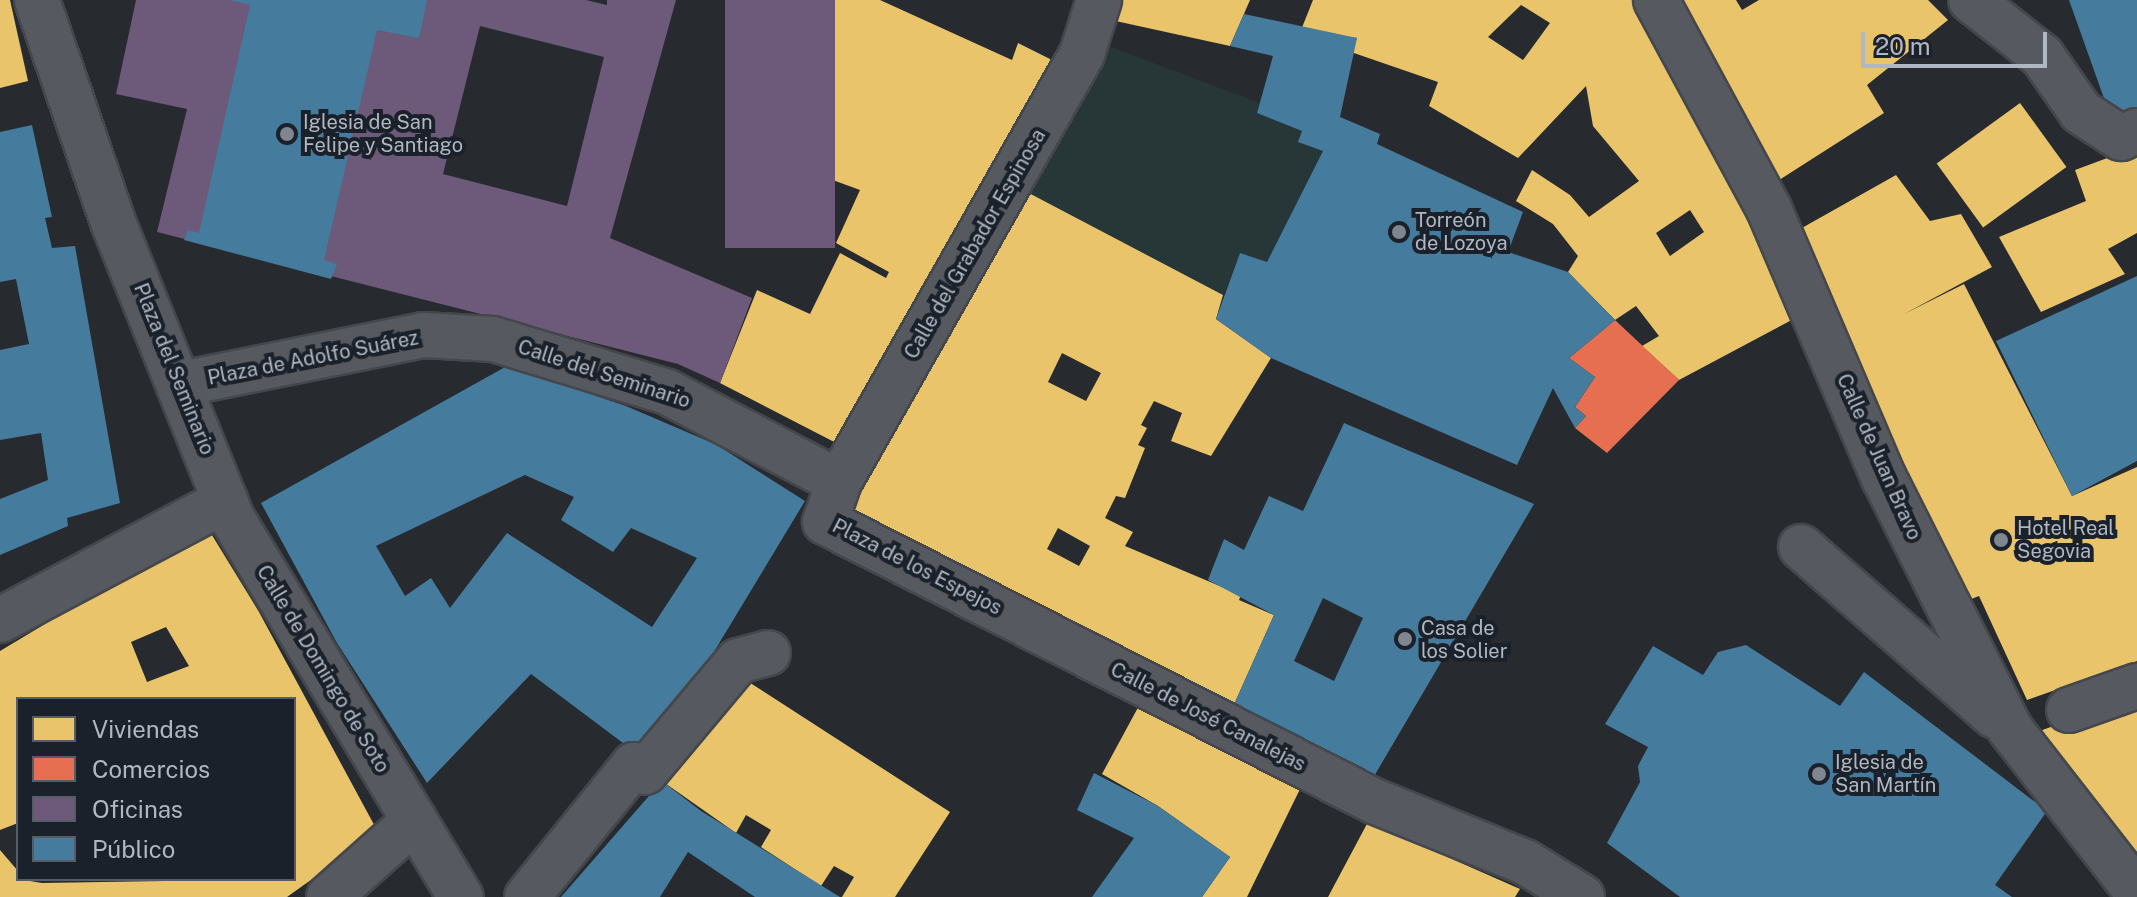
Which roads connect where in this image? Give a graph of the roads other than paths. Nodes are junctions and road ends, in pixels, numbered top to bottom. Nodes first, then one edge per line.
1 (37, 0) edge
2 (1099, 0) edge
3 (1656, 0) edge
4 (1971, 0) edge
5 (2137, 131) edge
6 (493, 339) joint
7 (181, 384) junction
8 (839, 482) junction
9 (229, 509) junction
10 (1801, 547) dead end
11 (0, 620) edge
12 (1043, 634) joint
13 (768, 653) dead end
14 (2137, 686) edge
15 (2036, 721) junction
16 (415, 820) junction
17 (1555, 889) edge
18 (2137, 892) edge
19 (329, 897) edge
20 (461, 897) edge
21 (527, 897) edge

1 - 7 street, Plaza del Seminario
2 - 8 street, Calle del Grabador Espinosa
3 - 15 street, Calle de Juan Bravo
4 - 5 street
6 - 7 street, Plaza de Adolfo Suárez
6 - 8 street, Calle del Seminario
7 - 9 street, Plaza del Seminario
8 - 12 street, Plaza de los Espejos
9 - 11 street
9 - 16 street, Calle de Domingo de Soto
10 - 15 street
12 - 17 street, Calle de José Canalejas
13 - 21 street
14 - 15 street
15 - 18 street, Calle de Juan Bravo
16 - 19 street
16 - 20 street, Calle de Domingo de Soto

